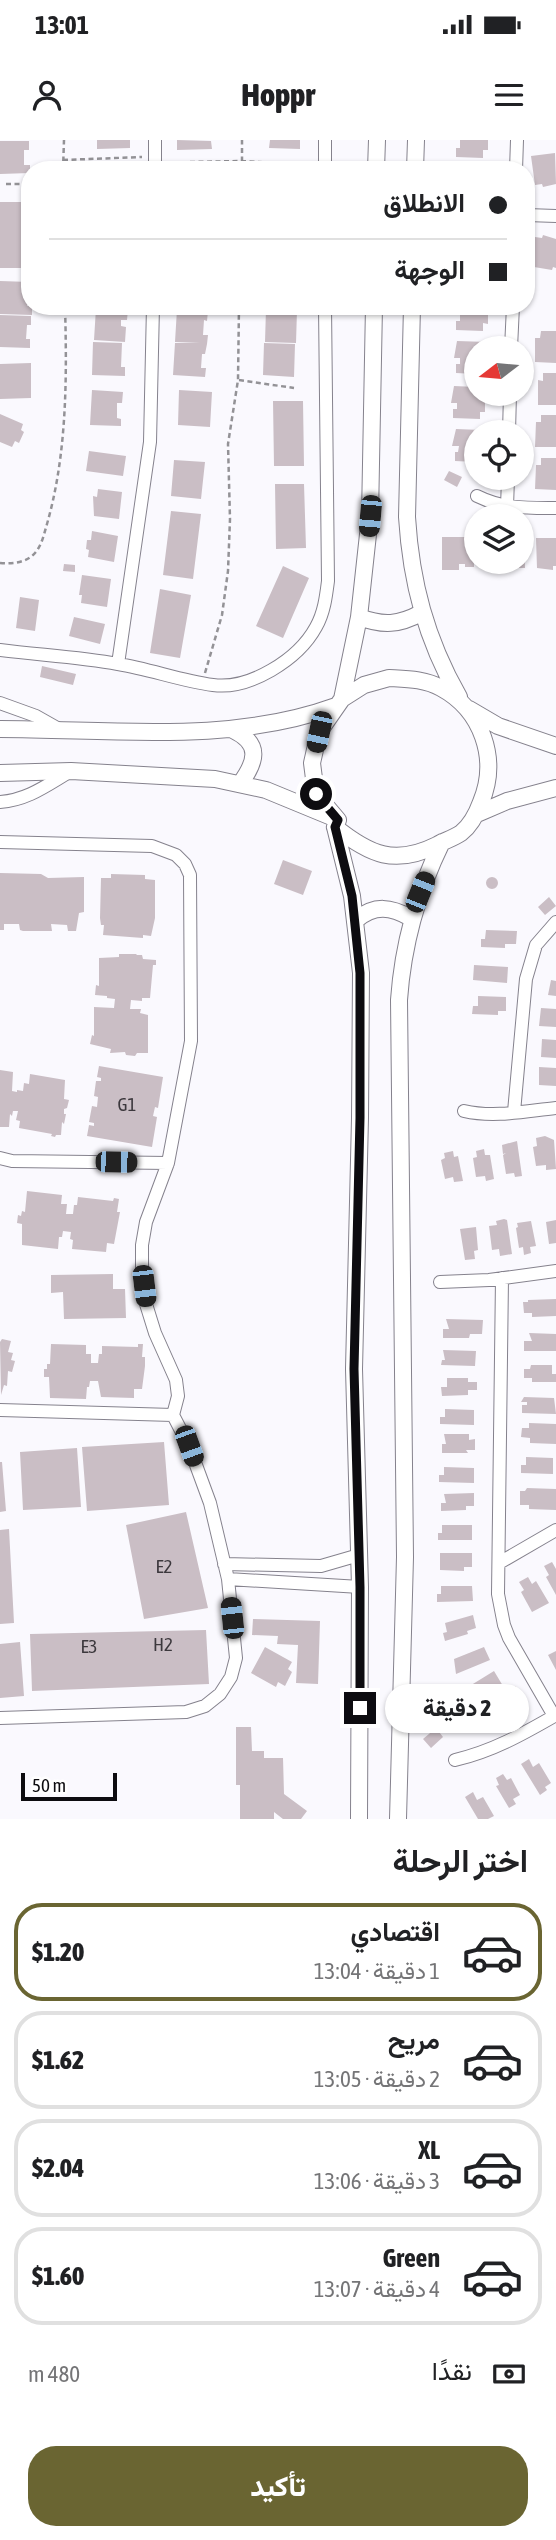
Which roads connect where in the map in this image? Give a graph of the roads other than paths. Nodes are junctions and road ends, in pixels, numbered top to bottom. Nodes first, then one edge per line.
1 (155, 140) edge
2 (325, 140) edge
3 (377, 140) edge
4 (416, 140) edge
5 (517, 140) edge
6 (156, 161) edge
7 (325, 161) edge
8 (376, 161) edge
9 (415, 161) edge
10 (516, 161) edge
11 (535, 215) edge
12 (555, 216) edge
13 (153, 315) edge
14 (325, 315) edge
15 (374, 315) edge
16 (412, 315) edge
17 (513, 315) edge
18 (512, 336) edge
19 (477, 496) dead end
20 (493, 504) edge
21 (534, 508) edge
22 (556, 508) edge
23 (421, 613) junction
24 (359, 617) junction
25 (0, 650) edge
26 (118, 664) junction
27 (339, 702) junction
28 (0, 703) edge
29 (464, 705) junction
30 (0, 729) edge
31 (59, 729) junction
32 (233, 730) junction
33 (556, 746) edge
34 (71, 771) junction
35 (0, 773) edge
36 (240, 784) junction
37 (556, 788) edge
38 (0, 802) edge
39 (477, 814) junction
40 (337, 824) junction
41 (0, 842) edge
42 (443, 842) junction
43 (411, 918) junction
44 (356, 920) junction
45 (556, 922) edge
46 (556, 1108) edge
47 (464, 1111) dead end
48 (514, 1112) junction
49 (0, 1158) edge
50 (168, 1163) junction
51 (556, 1271) edge
52 (502, 1278) junction
53 (440, 1282) dead end
54 (0, 1410) edge
55 (173, 1415) junction
56 (556, 1530) edge
57 (359, 1555) junction
58 (499, 1563) junction
59 (224, 1564) junction
60 (228, 1578) junction
61 (360, 1587) junction
62 (555, 1716) edge
63 (0, 1718) edge
64 (455, 1760) dead end
65 (359, 1819) edge
66 (398, 1819) edge

1 - 6 street
2 - 7 street
3 - 8 street
4 - 9 street
5 - 10 street
11 - 12 street
13 - 26 street
14 - 26 street
15 - 24 street
16 - 23 street
17 - 18 street
19 - 20 street
21 - 22 street
23 - 24 street
23 - 29 street
24 - 27 street
25 - 26 street
27 - 29 street
27 - 32 street
27 - 40 street
28 - 31 street
29 - 33 street
29 - 39 street
30 - 31 street
31 - 32 street
32 - 36 street
34 - 35 street
34 - 36 street
34 - 38 street
36 - 40 street
37 - 39 street
39 - 42 street
40 - 42 street
40 - 44 street
41 - 50 street
42 - 43 street
43 - 44 street
43 - 66 street
44 - 57 street
45 - 48 street
46 - 48 street
47 - 48 street
49 - 50 street
50 - 55 street
51 - 52 street
52 - 53 street
52 - 58 street
54 - 55 street
55 - 59 street
56 - 58 street
57 - 59 street
57 - 61 street
58 - 62 street
59 - 60 street
60 - 61 street
60 - 63 street
61 - 65 street
62 - 64 street

